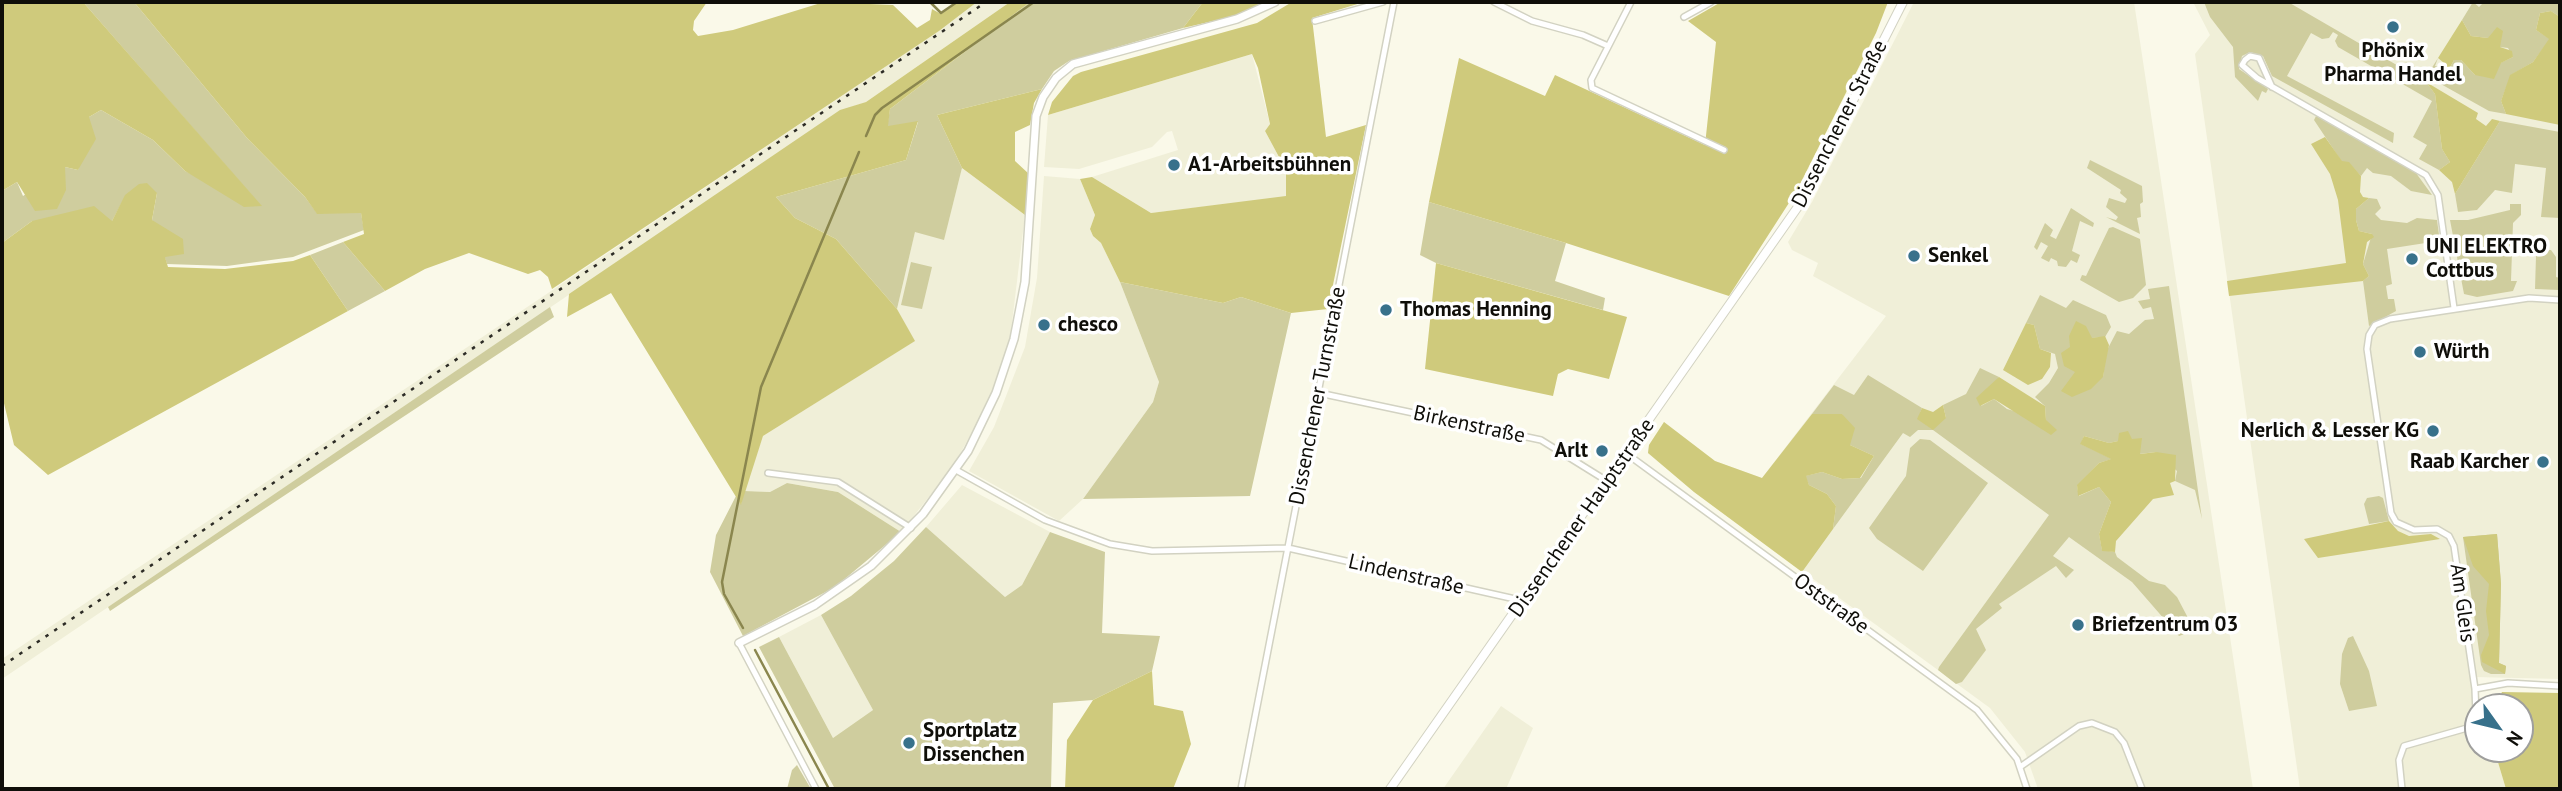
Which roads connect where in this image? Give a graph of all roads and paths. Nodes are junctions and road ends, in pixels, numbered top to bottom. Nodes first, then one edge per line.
1 (1275, 2) edge
2 (1383, 2) edge
3 (1394, 2) edge
4 (1494, 2) edge
5 (1631, 2) edge
6 (1712, 2) edge
7 (1903, 2) edge
8 (1684, 17) dead end
9 (1315, 21) dead end
10 (1608, 46) junction
11 (2272, 87) junction
12 (1724, 150) dead end
13 (1773, 245) joint
14 (2560, 300) edge
15 (2454, 308) junction
16 (1319, 393) junction
17 (1627, 454) junction
18 (956, 470) junction
19 (768, 473) dead end
20 (1608, 482) junction
21 (911, 528) junction
22 (1289, 548) junction
23 (1524, 601) junction
24 (739, 643) joint
25 (2560, 686) edge
26 (2474, 689) junction
27 (2020, 767) junction
28 (816, 789) edge
29 (1241, 789) edge
30 (1390, 789) edge
31 (2028, 789) edge
32 (2142, 789) edge
33 (2402, 789) edge

1 - 18 street
2 - 9 street
3 - 16 street, Dissenchener Turnstraße
4 - 10 street
5 - 10 street
6 - 8 street
7 - 13 main road, Dissenchener Straße
10 - 12 street
11 - 11 street
11 - 15 street
13 - 17 main road, Dissenchener Hauptstraße
14 - 15 street, Am Gleis
15 - 26 street, Am Gleis
16 - 20 street, Birkenstraße
16 - 22 street, Dissenchener Turnstraße
17 - 20 main road, Dissenchener Hauptstraße
17 - 27 street, Oststraße
18 - 21 street
18 - 22 street, Lindenstraße
19 - 21 street
20 - 23 main road, Dissenchener Hauptstraße
21 - 24 street
22 - 23 street, Lindenstraße
22 - 29 street, Dissenchener Turnstraße
23 - 30 main road, Dissenchener Hauptstraße
24 - 28 street
25 - 26 street
26 - 33 street, Am Gleis
27 - 31 street, Oststraße
27 - 32 street

